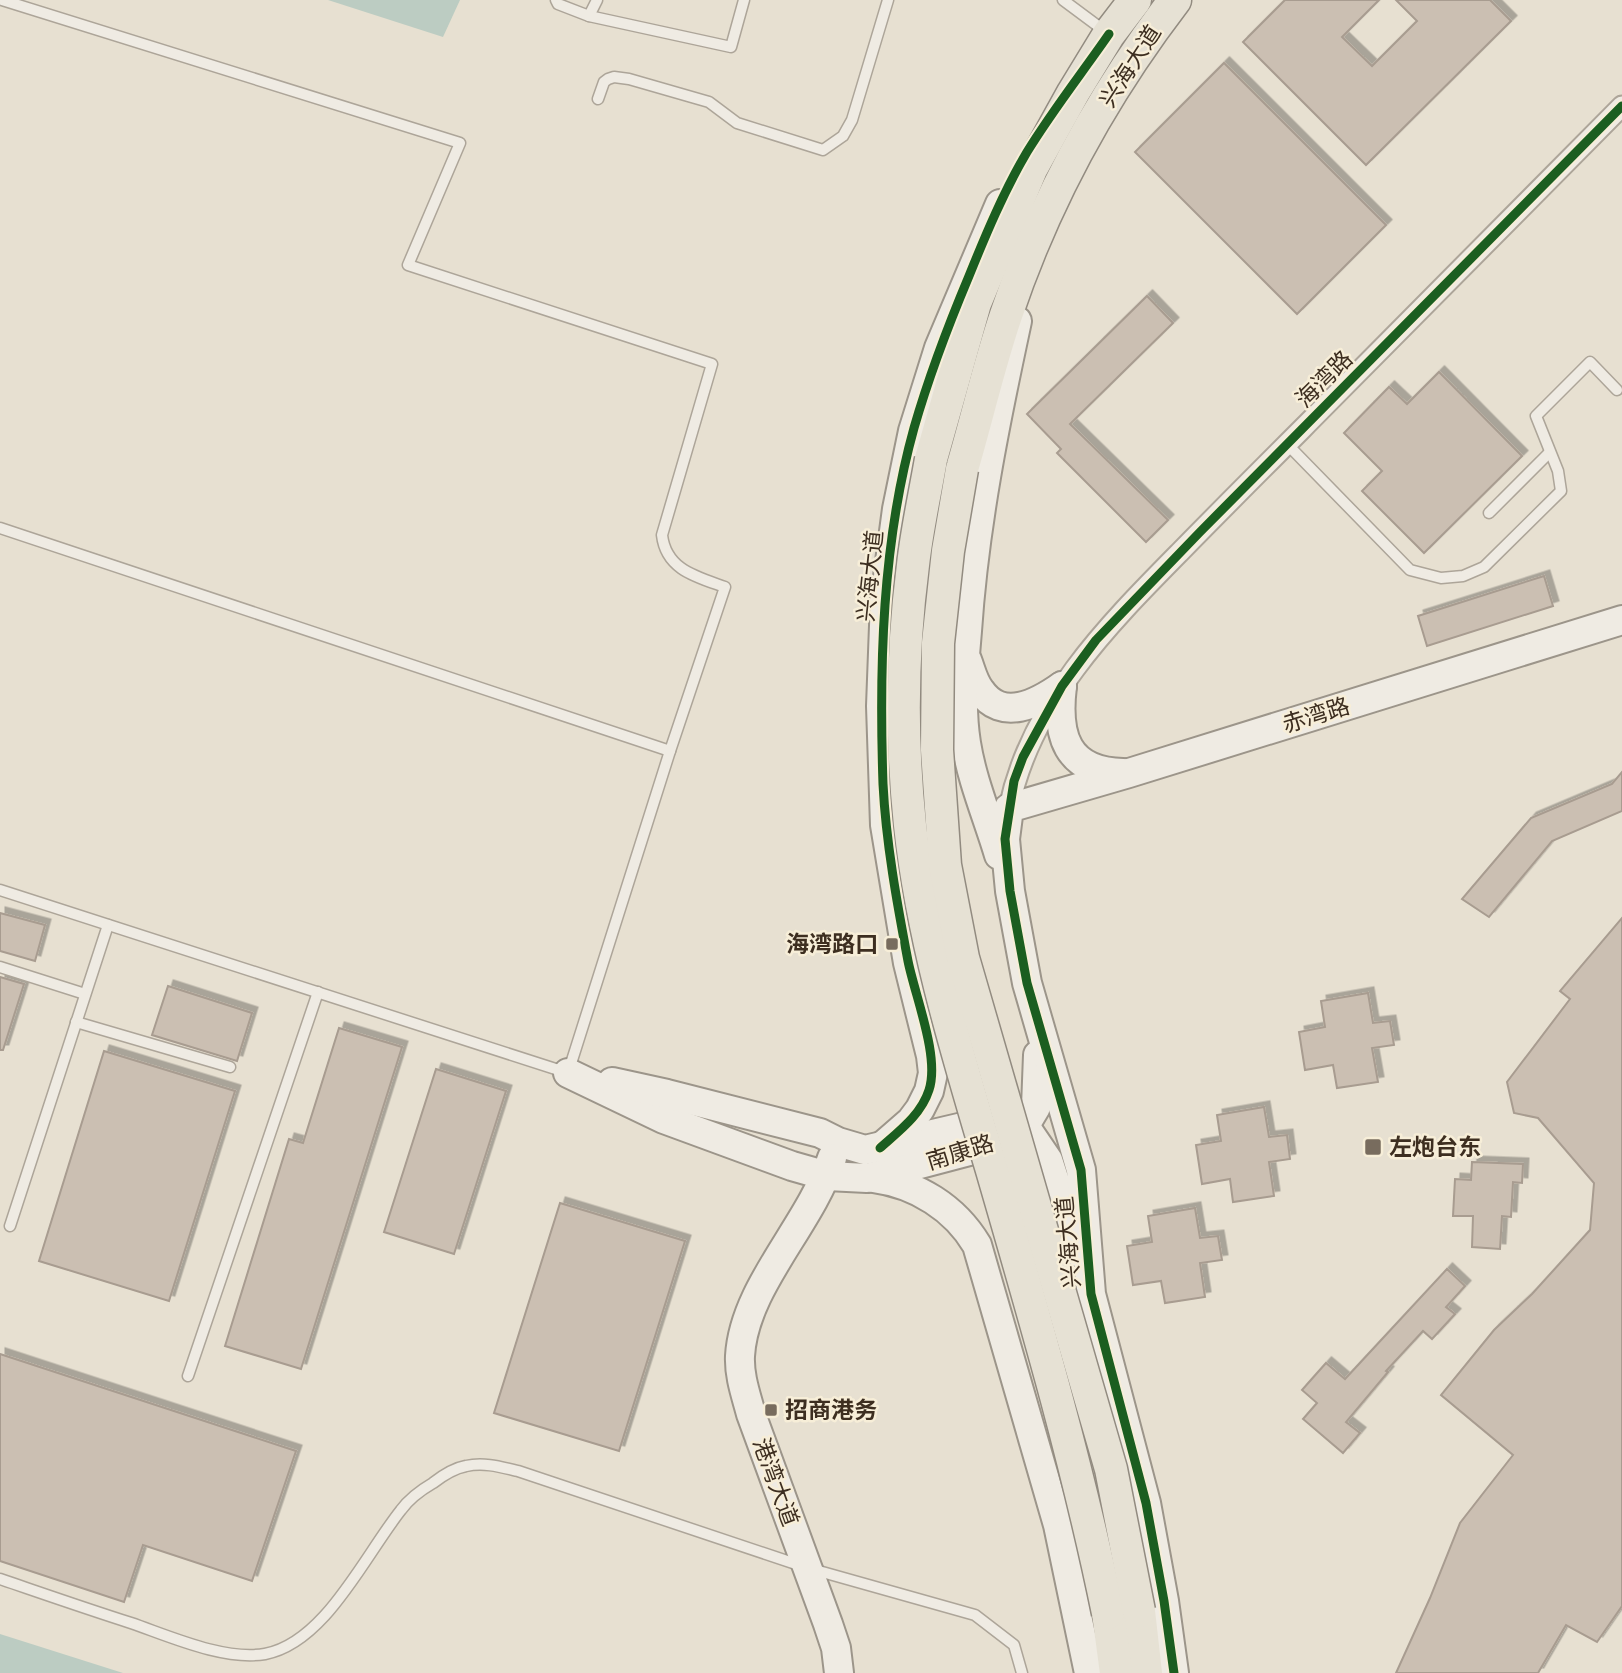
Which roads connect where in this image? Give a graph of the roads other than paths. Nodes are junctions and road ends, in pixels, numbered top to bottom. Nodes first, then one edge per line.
1 (2, 0) edge
2 (556, 0) edge
3 (597, 0) edge
4 (744, 0) edge
5 (888, 0) edge
6 (1063, 0) edge
7 (1135, 0) edge
8 (1175, 0) edge
9 (589, 16) junction
10 (1110, 34) junction
11 (598, 99) dead end
12 (1622, 106) edge
13 (1033, 247) junction
14 (1617, 390) dead end
15 (1287, 444) junction
16 (1549, 453) junction
17 (1489, 513) dead end
18 (0, 528) edge
19 (1622, 620) edge
20 (965, 653) junction
21 (1062, 686) junction
22 (670, 751) junction
23 (1129, 773) junction
24 (1054, 796) junction
25 (1009, 808) junction
26 (0, 890) edge
27 (1010, 891) junction
28 (108, 925) junction
29 (0, 967) edge
30 (318, 992) junction
31 (85, 994) junction
32 (76, 1022) junction
33 (1038, 1023) junction
34 (230, 1067) dead end
35 (568, 1073) junction
36 (1024, 1127) junction
37 (838, 1142) junction
38 (880, 1148) junction
39 (827, 1176) junction
40 (867, 1178) junction
41 (10, 1226) dead end
42 (1091, 1294) junction
43 (1001, 1324) junction
44 (188, 1376) dead end
45 (808, 1568) junction
46 (0, 1579) edge
47 (839, 1673) edge
48 (1022, 1673) edge
49 (1089, 1673) edge
50 (1116, 1673) edge
51 (1146, 1673) edge
52 (1174, 1673) edge

1 - 22 lane
2 - 9 lane
3 - 9 lane
4 - 9 lane
5 - 11 lane
6 - 10 lane
7 - 10 main road, 兴海大道
8 - 13 main road, 兴海大道
10 - 38 street, 兴海大道
10 - 50 main road, 兴海大道, bridge
12 - 15 street, 海湾路
13 - 20 street, 兴海大道
13 - 51 main road, 兴海大道, bridge
14 - 16 lane
15 - 16 lane
15 - 21 street, 海湾路
16 - 17 lane
18 - 22 lane
19 - 23 street, 赤湾路
20 - 21 street
20 - 27 street, 兴海大道
21 - 23 street
21 - 25 street, 海湾路
22 - 35 lane
23 - 24 street, 赤湾路
24 - 25 street, 赤湾路
24 - 33 street, 兴海大道
25 - 27 street, 兴海大道
26 - 28 lane
27 - 33 street, 兴海大道
28 - 30 lane
28 - 31 lane
29 - 31 lane
30 - 35 lane
30 - 44 lane
31 - 32 lane
32 - 34 lane
32 - 41 lane
33 - 36 street
33 - 42 street, 兴海大道
35 - 37 street, 南康路
35 - 39 street, 南康路
36 - 38 street, 南康路
36 - 40 street, 南康路
36 - 42 street
37 - 38 street, 南康路
37 - 39 street, 港湾大道
39 - 40 street, 南康路
39 - 45 street, 港湾大道
40 - 43 street
42 - 43 street
42 - 52 street, 兴海大道
43 - 49 street
45 - 46 lane
45 - 47 street, 港湾大道
45 - 48 lane

